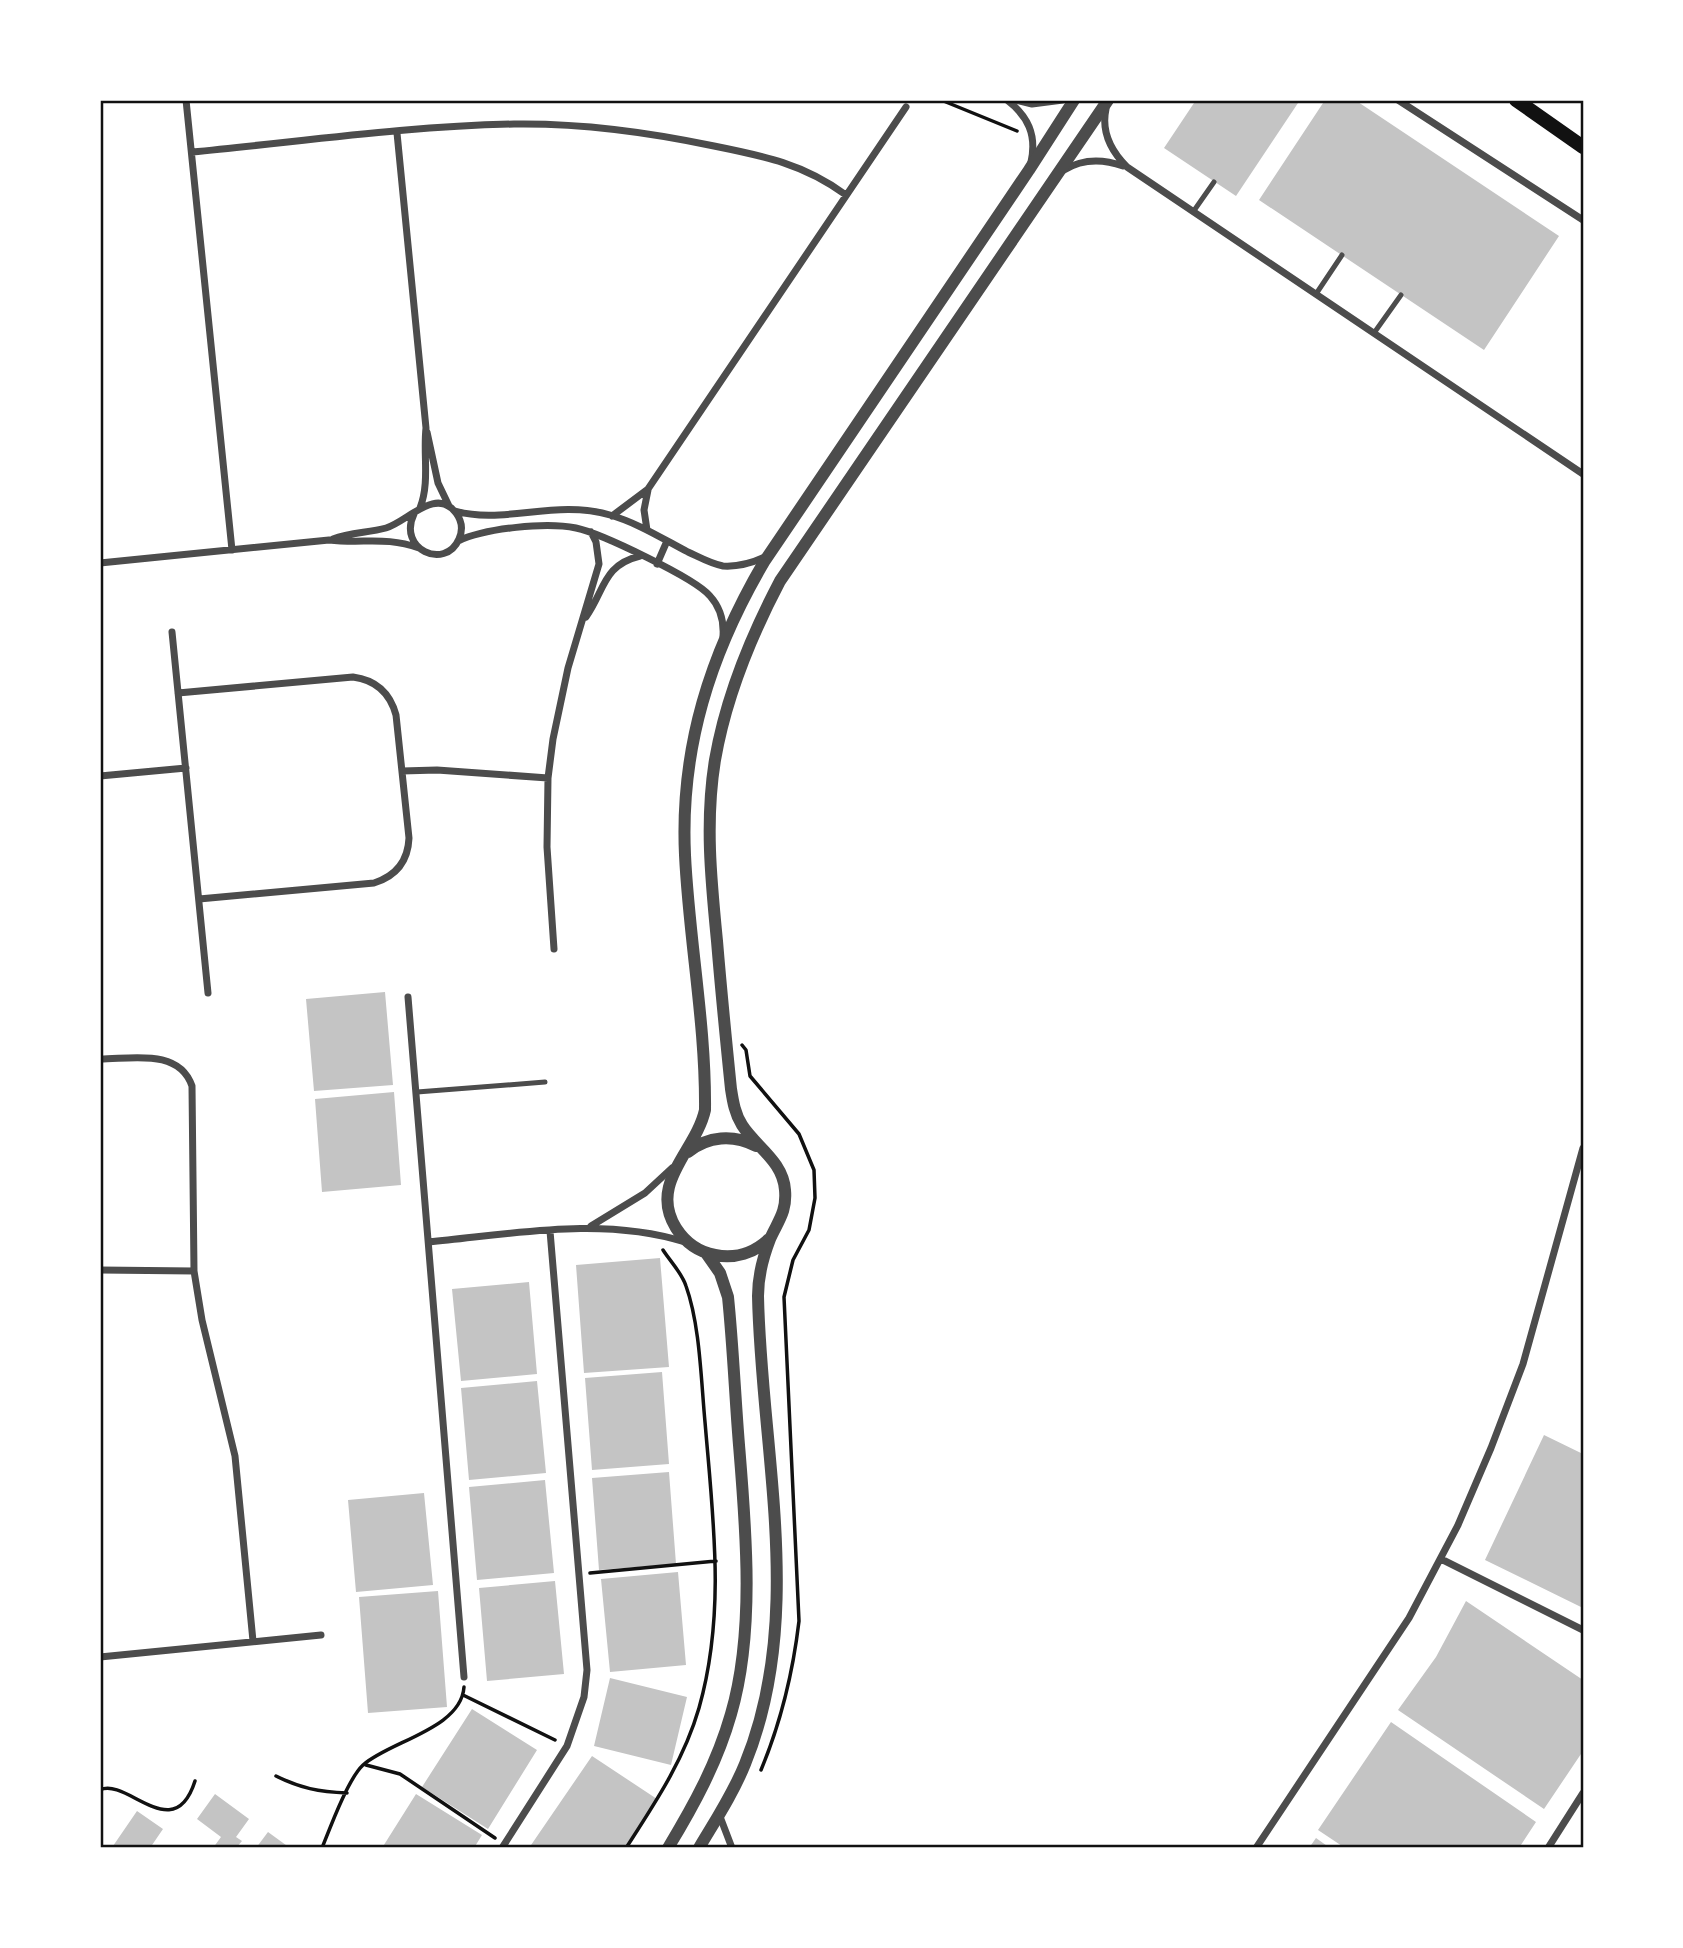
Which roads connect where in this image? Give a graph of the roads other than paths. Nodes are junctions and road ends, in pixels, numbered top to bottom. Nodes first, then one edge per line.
1 (186, 100) edge
2 (1007, 100) edge
3 (1016, 100) edge
4 (1063, 100) edge
5 (1074, 100) edge
6 (1108, 100) edge
7 (1398, 100) edge
8 (1516, 100) edge
9 (906, 107) dead end
10 (397, 132) junction
11 (1583, 147) edge
12 (192, 152) junction
13 (1127, 167) junction
14 (1030, 170) junction
15 (1057, 175) junction
16 (1214, 182) dead end
17 (846, 195) junction
18 (1193, 212) junction
19 (1583, 220) edge
20 (1342, 255) dead end
21 (1316, 295) junction
22 (1401, 295) dead end
23 (1374, 333) junction
24 (426, 428) junction
25 (1583, 474) edge
26 (648, 489) junction
27 (452, 508) junction
28 (417, 511) junction
29 (612, 516) junction
30 (648, 530) junction
31 (591, 532) junction
32 (329, 540) junction
33 (458, 541) junction
34 (667, 541) junction
35 (419, 548) junction
36 (232, 550) junction
37 (641, 555) junction
38 (768, 556) junction
39 (100, 563) edge
40 (657, 564) junction
41 (583, 620) junction
42 (172, 632) dead end
43 (723, 640) junction
44 (178, 693) junction
45 (186, 768) junction
46 (402, 771) junction
47 (100, 776) edge
48 (548, 778) junction
49 (199, 899) junction
50 (554, 949) dead end
51 (208, 993) dead end
52 (408, 997) dead end
53 (100, 1059) edge
54 (545, 1082) dead end
55 (417, 1092) junction
56 (1583, 1148) edge
57 (769, 1156) junction
58 (681, 1159) junction
59 (587, 1228) junction
60 (550, 1231) junction
61 (772, 1236) junction
62 (429, 1242) junction
63 (689, 1243) junction
64 (705, 1253) junction
65 (100, 1270) edge
66 (194, 1270) junction
67 (1441, 1559) junction
68 (1583, 1630) edge
69 (321, 1635) dead end
70 (253, 1641) junction
71 (100, 1657) edge
72 (464, 1677) road end
73 (1583, 1793) edge
74 (719, 1814) junction
75 (503, 1846) edge
76 (668, 1848) edge
77 (699, 1848) edge
78 (732, 1848) edge
79 (1256, 1848) edge
80 (1548, 1848) edge

1 - 12 street
2 - 14 street
3 - 4 street
5 - 14 street
6 - 13 street
6 - 15 street
7 - 19 street
8 - 11 main road
9 - 17 street
10 - 12 street
10 - 17 street
10 - 24 street
12 - 36 street
13 - 15 street
13 - 18 street
14 - 38 street
15 - 57 street
16 - 18 lane
17 - 26 street
18 - 21 street
20 - 21 lane
21 - 23 street
22 - 23 lane
23 - 25 street
24 - 27 street
24 - 28 street
26 - 29 street
26 - 30 street
27 - 28 street
27 - 29 street
27 - 33 street
28 - 32 street
28 - 35 street
29 - 30 street
30 - 34 street
31 - 33 street
31 - 37 street
31 - 41 street
32 - 35 street
32 - 36 street
33 - 35 street
34 - 38 street
34 - 40 street
36 - 39 street
37 - 40 street
37 - 41 street
38 - 43 street
40 - 43 street
41 - 48 street
42 - 44 street
43 - 58 street
44 - 45 street
44 - 46 street
45 - 47 street
45 - 49 street
46 - 48 street
46 - 49 street
48 - 50 street
49 - 51 street
52 - 55 street
53 - 66 street
54 - 55 lane
55 - 62 street
56 - 67 street
57 - 58 street
57 - 61 street
58 - 59 street
58 - 63 street
59 - 60 street
59 - 63 street
60 - 62 street
60 - 75 street
61 - 64 street
61 - 74 street
62 - 72 street
63 - 64 street
64 - 76 street
65 - 66 street
66 - 70 street
67 - 68 street
67 - 79 street
69 - 70 street
70 - 71 street
73 - 80 street
74 - 77 street
74 - 78 street

